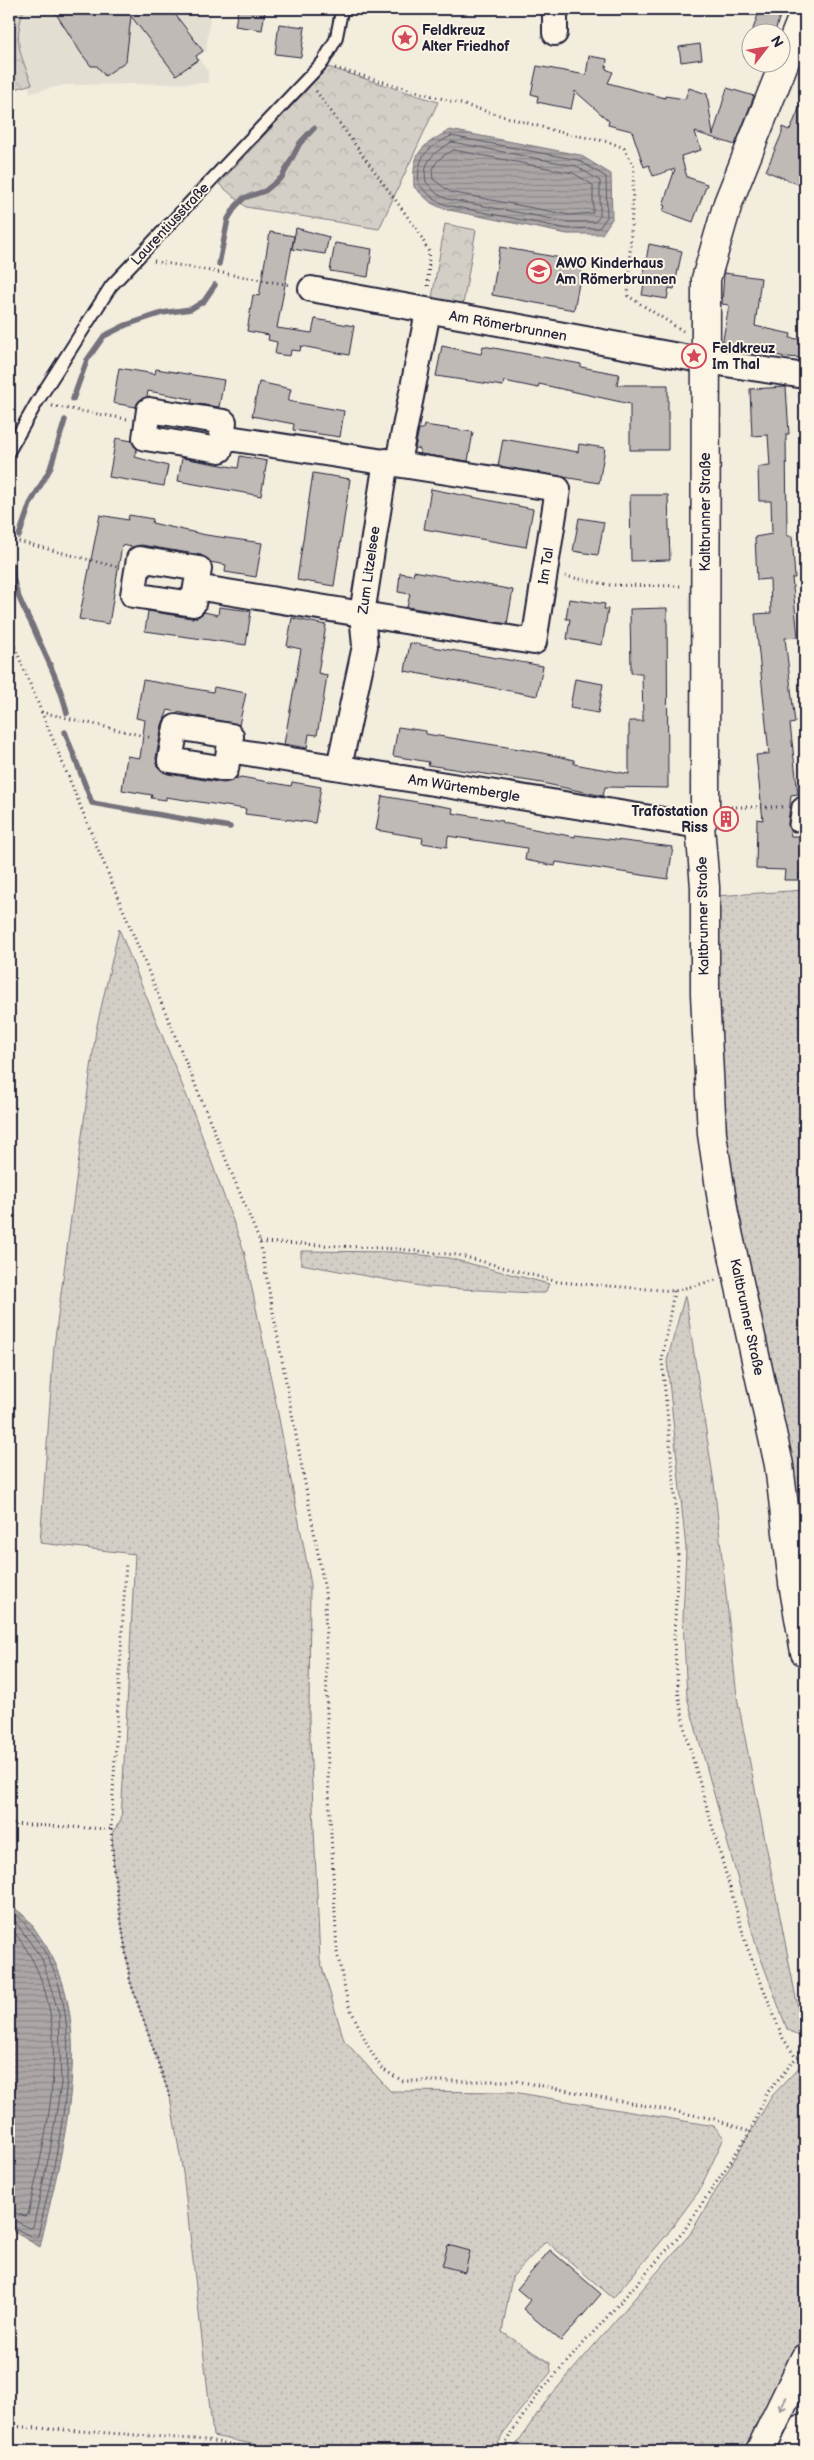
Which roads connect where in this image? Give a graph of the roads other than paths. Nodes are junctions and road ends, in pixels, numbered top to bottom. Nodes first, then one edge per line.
1 (342, 9) edge
2 (555, 9) edge
3 (805, 10) edge
4 (555, 33) dead end
5 (311, 289) road end
6 (428, 312) junction
7 (706, 361) junction
8 (805, 376) edge
9 (147, 422) road end
10 (9, 451) edge
11 (392, 462) junction
12 (196, 587) junction
13 (362, 614) junction
14 (229, 750) junction
15 (339, 768) junction
16 (802, 803) edge
17 (795, 825) dead end
18 (700, 826) junction
19 (805, 1652) edge
20 (805, 2358) edge
21 (805, 2427) edge
22 (760, 2451) edge
23 (793, 2451) edge

1 - 10 lane, Laurentiusstraße
2 - 4 street
3 - 7 main road, Kaltbrunner Straße
5 - 6 street, Am Römerbrunnen
6 - 7 street, Am Römerbrunnen
6 - 11 street, Zum Litzelsee
7 - 8 street, Am Römerbrunnen
7 - 18 main road, Kaltbrunner Straße
9 - 11 street, Im Tal
11 - 13 street, Zum Litzelsee
11 - 13 street, Im Tal
12 - 12 street
12 - 13 street, Im Tal
13 - 15 street, Zum Litzelsee
14 - 14 street
14 - 15 street, Am Würtembergle
15 - 18 street, Am Würtembergle
16 - 17 lane
18 - 19 main road, Kaltbrunner Straße
20 -> 22 main road
21 - 23 main road

